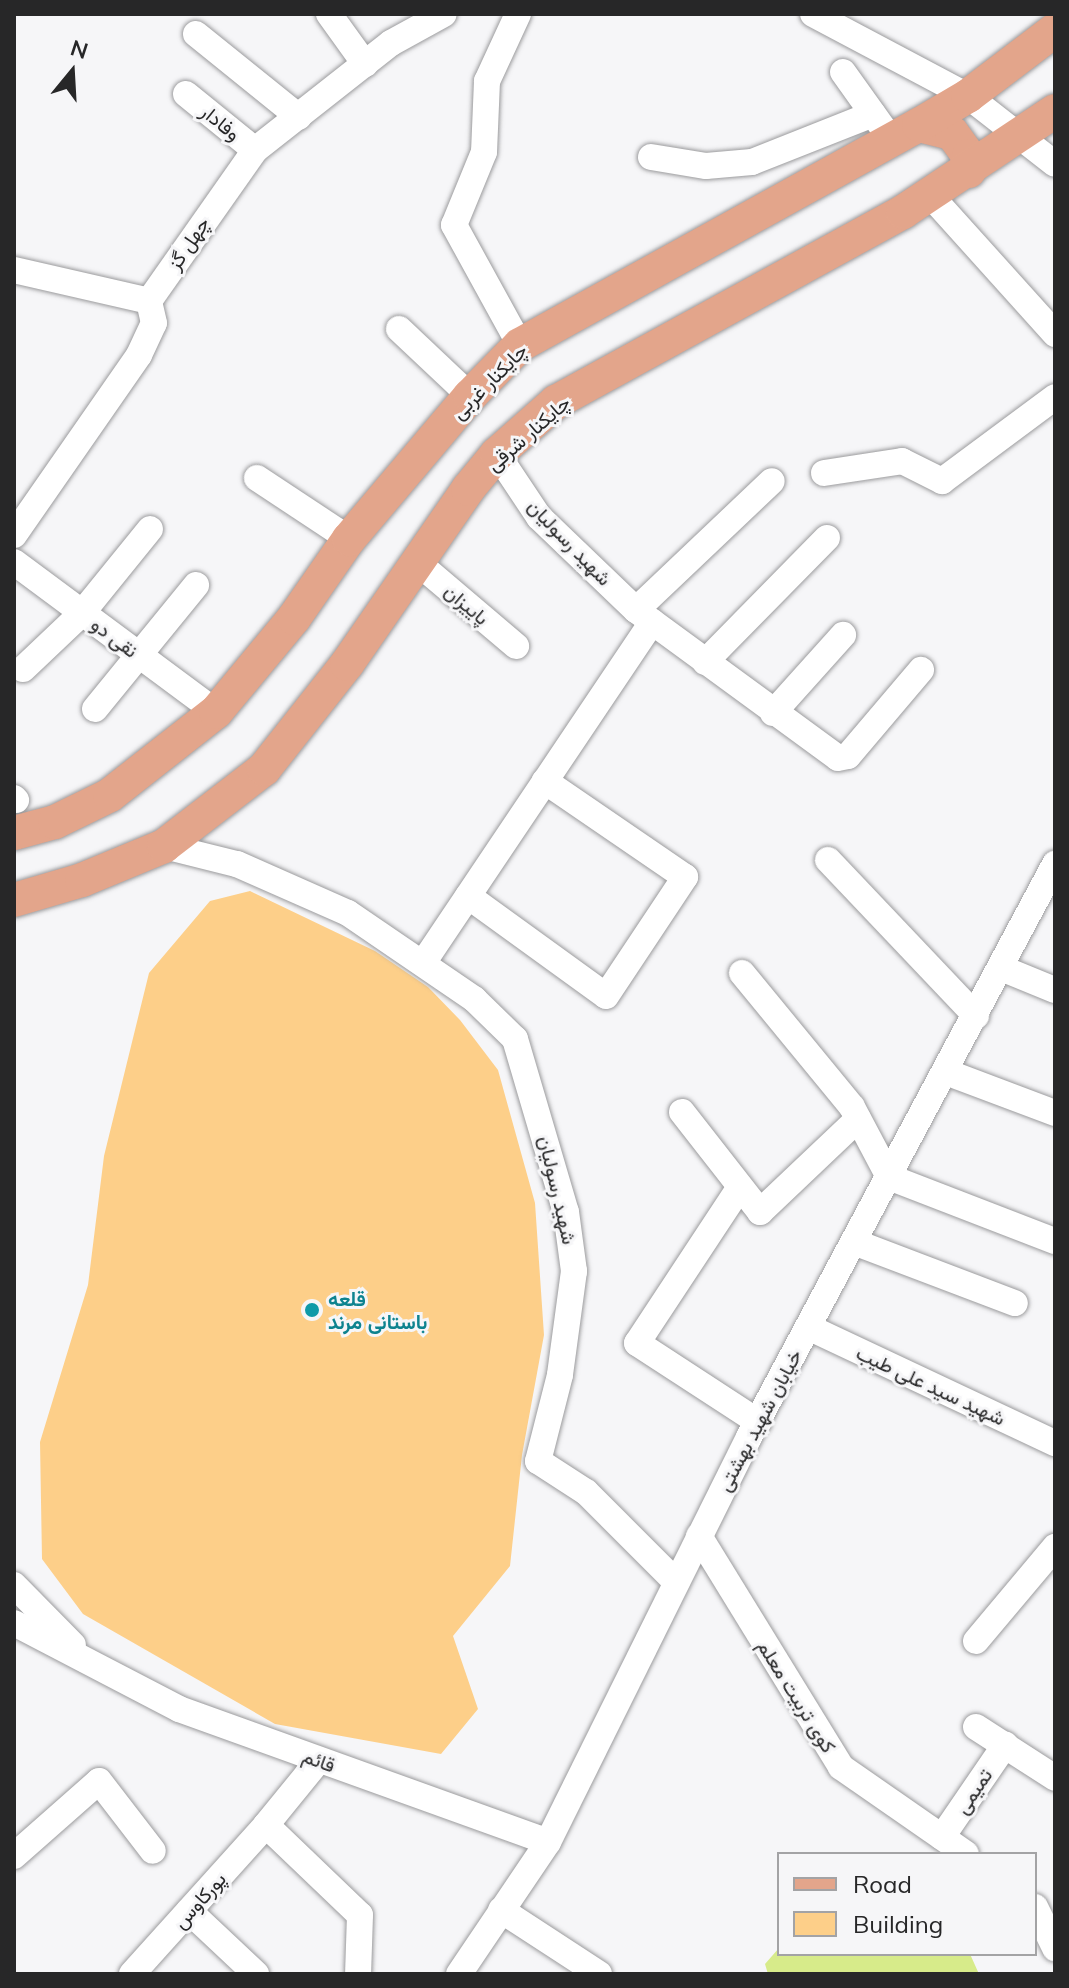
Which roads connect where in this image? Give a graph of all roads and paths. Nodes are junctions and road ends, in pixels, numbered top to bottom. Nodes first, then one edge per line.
1 (329, 14) edge
2 (444, 14) edge
3 (518, 14) edge
4 (813, 14) edge
5 (1055, 30) edge
6 (196, 34) dead end
7 (365, 64) junction
8 (843, 72) dead end
9 (186, 94) dead end
10 (968, 96) junction
11 (1055, 111) edge
12 (299, 117) junction
13 (894, 126) junction
14 (1024, 136) junction
15 (255, 150) junction
16 (651, 157) dead end
17 (1055, 164) edge
18 (969, 171) junction
19 (930, 195) junction
20 (14, 270) edge
21 (149, 301) junction
22 (399, 329) dead end
23 (1055, 334) edge
24 (520, 345) junction
25 (470, 396) junction
26 (1055, 397) edge
27 (497, 454) junction
28 (824, 473) dead end
29 (257, 478) dead end
30 (772, 481) dead end
31 (150, 529) dead end
32 (14, 535) edge
33 (827, 538) dead end
34 (349, 539) junction
35 (14, 562) edge
36 (417, 562) junction
37 (196, 585) dead end
38 (82, 613) junction
39 (644, 616) junction
40 (843, 635) dead end
41 (516, 646) dead end
42 (142, 657) junction
43 (705, 662) junction
44 (23, 669) dead end
45 (921, 670) dead end
46 (95, 709) dead end
47 (216, 712) junction
48 (773, 713) junction
49 (545, 781) junction
50 (15, 810) edge
51 (164, 846) junction
52 (828, 860) dead end
53 (1055, 864) edge
54 (468, 896) junction
55 (14, 900) edge
56 (423, 963) junction
57 (1001, 968) junction
58 (742, 973) dead end
59 (1055, 990) edge
60 (976, 1016) junction
61 (946, 1072) junction
62 (682, 1112) dead end
63 (1055, 1113) edge
64 (858, 1119) junction
65 (889, 1177) junction
66 (740, 1187) junction
67 (1055, 1241) edge
68 (854, 1242) junction
69 (1015, 1303) dead end
70 (808, 1327) junction
71 (758, 1422) junction
72 (1055, 1443) edge
73 (699, 1536) junction
74 (1055, 1547) edge
75 (676, 1582) junction
76 (14, 1585) edge
77 (14, 1623) edge
78 (976, 1641) dead end
79 (95, 1667) junction
80 (976, 1727) dead end
81 (1005, 1745) junction
82 (319, 1760) junction
83 (1055, 1778) edge
84 (266, 1825) junction
85 (942, 1837) junction
86 (548, 1842) junction
87 (153, 1851) dead end
88 (963, 1852) edge
89 (14, 1856) edge
90 (501, 1910) junction
91 (189, 1911) junction
92 (1037, 1911) edge
93 (1055, 1948) edge
94 (462, 1973) edge
95 (132, 1974) edge
96 (256, 1974) edge
97 (358, 1974) edge
98 (599, 1974) edge

1 - 7 street
2 - 7 street, چهل گز
3 - 24 street
4 - 10 street
5 - 10 main road, چایکنار غربی
6 - 12 street
7 - 12 street, چهل گز
8 - 13 street
9 - 15 street, وفادار
10 - 13 main road, چایکنار غربی
10 - 14 street
11 - 14 main road, چایکنار شرقی
12 - 15 street, چهل گز
13 - 16 street
13 - 18 main road
13 - 24 main road, چایکنار غربی
14 - 17 street
14 - 18 main road, چایکنار شرقی
15 - 21 street, چهل گز
18 - 19 main road, چایکنار شرقی
19 - 23 street
19 - 27 main road, چایکنار شرقی
20 - 21 street
21 - 32 street
22 - 25 street
24 - 25 main road, چایکنار غربی
25 - 34 main road, چایکنار غربی
26 - 28 street
27 - 36 main road, چایکنار شرقی
27 - 39 street, شهید رسولیان
29 - 34 street
30 - 39 street
31 - 38 street
33 - 43 street
34 - 47 main road, چایکنار غربی
35 - 38 street, نقی دو
36 - 41 street, پاییزان
36 - 51 main road, چایکنار شرقی
37 - 42 street
38 - 42 street, نقی دو
38 - 44 street
39 - 43 street, شهید رسولیان
39 - 49 street
40 - 48 street
42 - 46 street
42 - 47 street, نقی دو
43 - 48 street, شهید رسولیان
45 - 48 street, شهید رسولیان
47 - 50 main road, چایکنار غربی
49 - 54 street
49 - 54 street
51 - 55 main road, چایکنار شرقی
51 - 56 street, شهید رسولیان
52 - 60 street
53 - 57 street, خیابان شهید بهشتی
54 - 56 street
56 - 75 street, شهید رسولیان
57 - 59 street
57 - 60 street, خیابان شهید بهشتی
58 - 64 street
60 - 61 street, خیابان شهید بهشتی
61 - 63 street
61 - 65 street, خیابان شهید بهشتی
62 - 66 street
64 - 65 street
64 - 66 street
65 - 67 street
65 - 68 street, خیابان شهید بهشتی
66 - 71 street
68 - 69 street
68 - 70 street, خیابان شهید بهشتی
70 - 71 street, خیابان شهید بهشتی
70 - 72 street, شهید سید علی طیب
71 - 73 street, خیابان شهید بهشتی
73 - 75 street, خیابان شهید بهشتی
73 - 85 street, کوی تربیت معلم
74 - 78 street
75 - 86 street, خیابان شهید بهشتی
76 - 79 street
77 - 79 street, قائم
79 - 82 street, قائم
80 - 81 street
81 - 83 street
81 - 85 street, تمیمی
82 - 84 street, پورکاوس
82 - 86 street, قائم
84 - 91 street, پورکاوس
84 - 97 street
85 - 88 street, کوی تربیت معلم
86 - 90 street, خیابان شهید بهشتی
87 - 89 street
90 - 94 street, خیابان شهید بهشتی
90 - 98 street
91 - 95 street, پورکاوس
91 - 96 street
92 - 93 street

